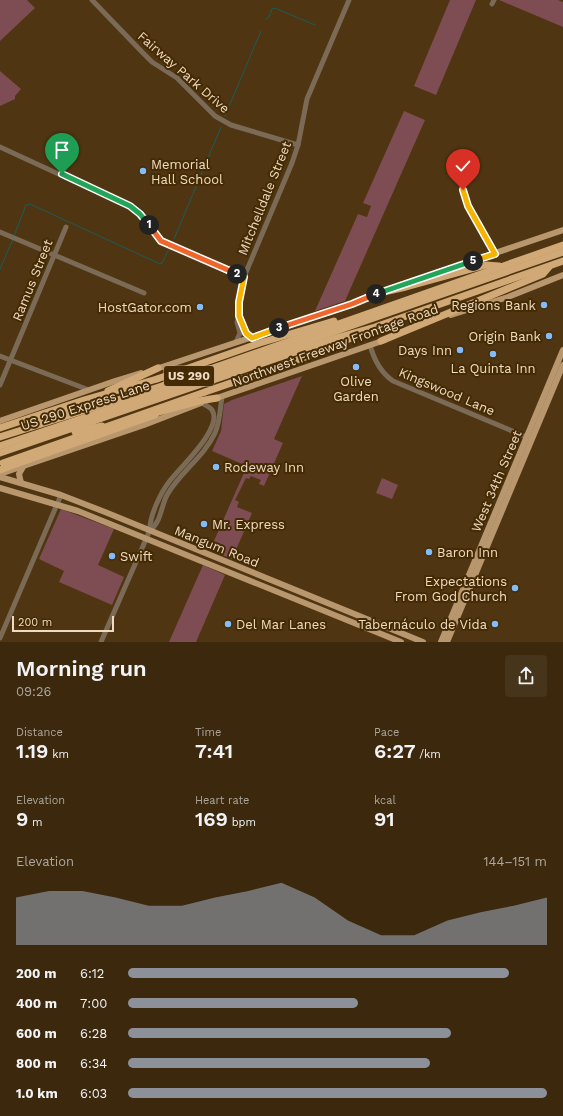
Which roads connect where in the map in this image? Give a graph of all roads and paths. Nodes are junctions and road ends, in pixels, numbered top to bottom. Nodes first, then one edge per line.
1 (92, 0) edge
2 (349, 0) edge
3 (298, 145) junction
4 (0, 147) edge
5 (462, 187) dead end
6 (66, 227) dead end
7 (563, 230) edge
8 (0, 232) edge
9 (563, 245) edge
10 (563, 252) edge
11 (495, 254) junction
12 (54, 255) junction
13 (563, 261) edge
14 (552, 265) junction
15 (503, 266) junction
16 (563, 275) edge
17 (244, 277) junction
18 (144, 293) dead end
19 (379, 293) junction
20 (239, 316) junction
21 (355, 318) junction
22 (376, 327) junction
23 (252, 338) junction
24 (381, 341) junction
25 (235, 343) junction
26 (370, 345) junction
27 (563, 350) edge
28 (0, 356) edge
29 (10, 360) junction
30 (563, 365) edge
31 (158, 368) junction
32 (0, 385) edge
33 (89, 390) junction
34 (219, 398) junction
35 (202, 403) junction
36 (169, 409) junction
37 (540, 412) junction
38 (0, 421) edge
39 (0, 428) edge
40 (22, 430) junction
41 (53, 435) junction
42 (0, 437) edge
43 (529, 438) junction
44 (0, 446) edge
45 (0, 453) edge
46 (0, 464) edge
47 (19, 466) junction
48 (0, 469) edge
49 (11, 470) junction
50 (0, 476) edge
51 (21, 483) junction
52 (0, 488) edge
53 (61, 495) junction
54 (57, 504) junction
55 (105, 512) junction
56 (495, 519) junction
57 (102, 520) junction
58 (150, 530) junction
59 (147, 538) junction
60 (195, 549) junction
61 (191, 556) junction
62 (305, 594) junction
63 (302, 601) junction
64 (388, 628) junction
65 (384, 635) junction
66 (0, 638) edge
67 (101, 642) edge
68 (400, 642) edge
69 (423, 642) edge
70 (441, 642) edge
71 (447, 642) edge

1 - 3 street, Fairway Park Drive
2 - 3 street, Mitchelldale Street
3 - 17 street, Mitchelldale Street
4 - 17 street
5 - 11 street
6 - 12 street, Ramus Street
7 - 11 main road
8 - 12 street
9 - 15 highway, US 290
10 - 44 highway, US 290 Express Lane
11 - 19 main road
12 - 18 street
12 - 29 street, Ramus Street
13 - 14 highway, US 290
14 - 22 highway, US 290
14 - 24 highway
15 - 19 highway
15 - 21 highway, US 290
16 - 24 main road, Northwest Freeway Frontage Road
17 - 20 street, Mitchelldale Street
19 - 23 main road
20 - 23 street, Mitchelldale Street
20 - 25 street, Mitchelldale Street
21 - 39 highway, bridge
21 - 40 highway, US 290
22 - 41 highway, US 290
22 - 46 highway, bridge
23 - 25 main road
24 - 26 main road, Northwest Freeway Frontage Road
25 - 31 main road
26 - 34 main road, Northwest Freeway Frontage Road
26 - 43 street, Kingswood Lane
27 - 37 main road, West 34th Street
28 - 29 street
29 - 32 street, Ramus Street
29 - 33 street
30 - 37 main road, West 34th Street
31 - 33 main road
31 - 40 highway
33 - 38 main road
34 - 35 main road, Northwest Freeway Frontage Road
34 - 36 highway
34 - 58 street
35 - 47 main road, Northwest Freeway Frontage Road
35 - 58 street
36 - 41 highway
36 - 47 highway
37 - 43 main road, West 34th Street
40 - 42 highway, US 290
41 - 45 highway, US 290
43 - 56 main road, West 34th Street
47 - 48 highway, bridge
47 - 49 main road, Northwest Freeway Frontage Road
47 - 51 main road
48 - 49 main road
49 - 50 main road, Northwest Freeway Frontage Road
50 - 51 main road, Mangum Road
51 - 53 main road, Mangum Road
52 - 54 main road, Mangum Road
53 - 54 street
53 - 55 main road, Mangum Road
54 - 57 main road, Mangum Road
54 - 66 street
55 - 57 main road
55 - 58 main road, Mangum Road
56 - 70 main road, West 34th Street
56 - 71 main road, West 34th Street
57 - 59 main road, Mangum Road
58 - 59 street
58 - 60 main road, Mangum Road
59 - 61 main road, Mangum Road
59 - 67 street
60 - 61 main road
60 - 62 main road, Mangum Road
61 - 63 main road, Mangum Road
62 - 63 main road
62 - 64 main road, Mangum Road
63 - 65 main road, Mangum Road
64 - 65 main road
64 - 69 main road, Mangum Road
65 - 68 main road, Mangum Road

